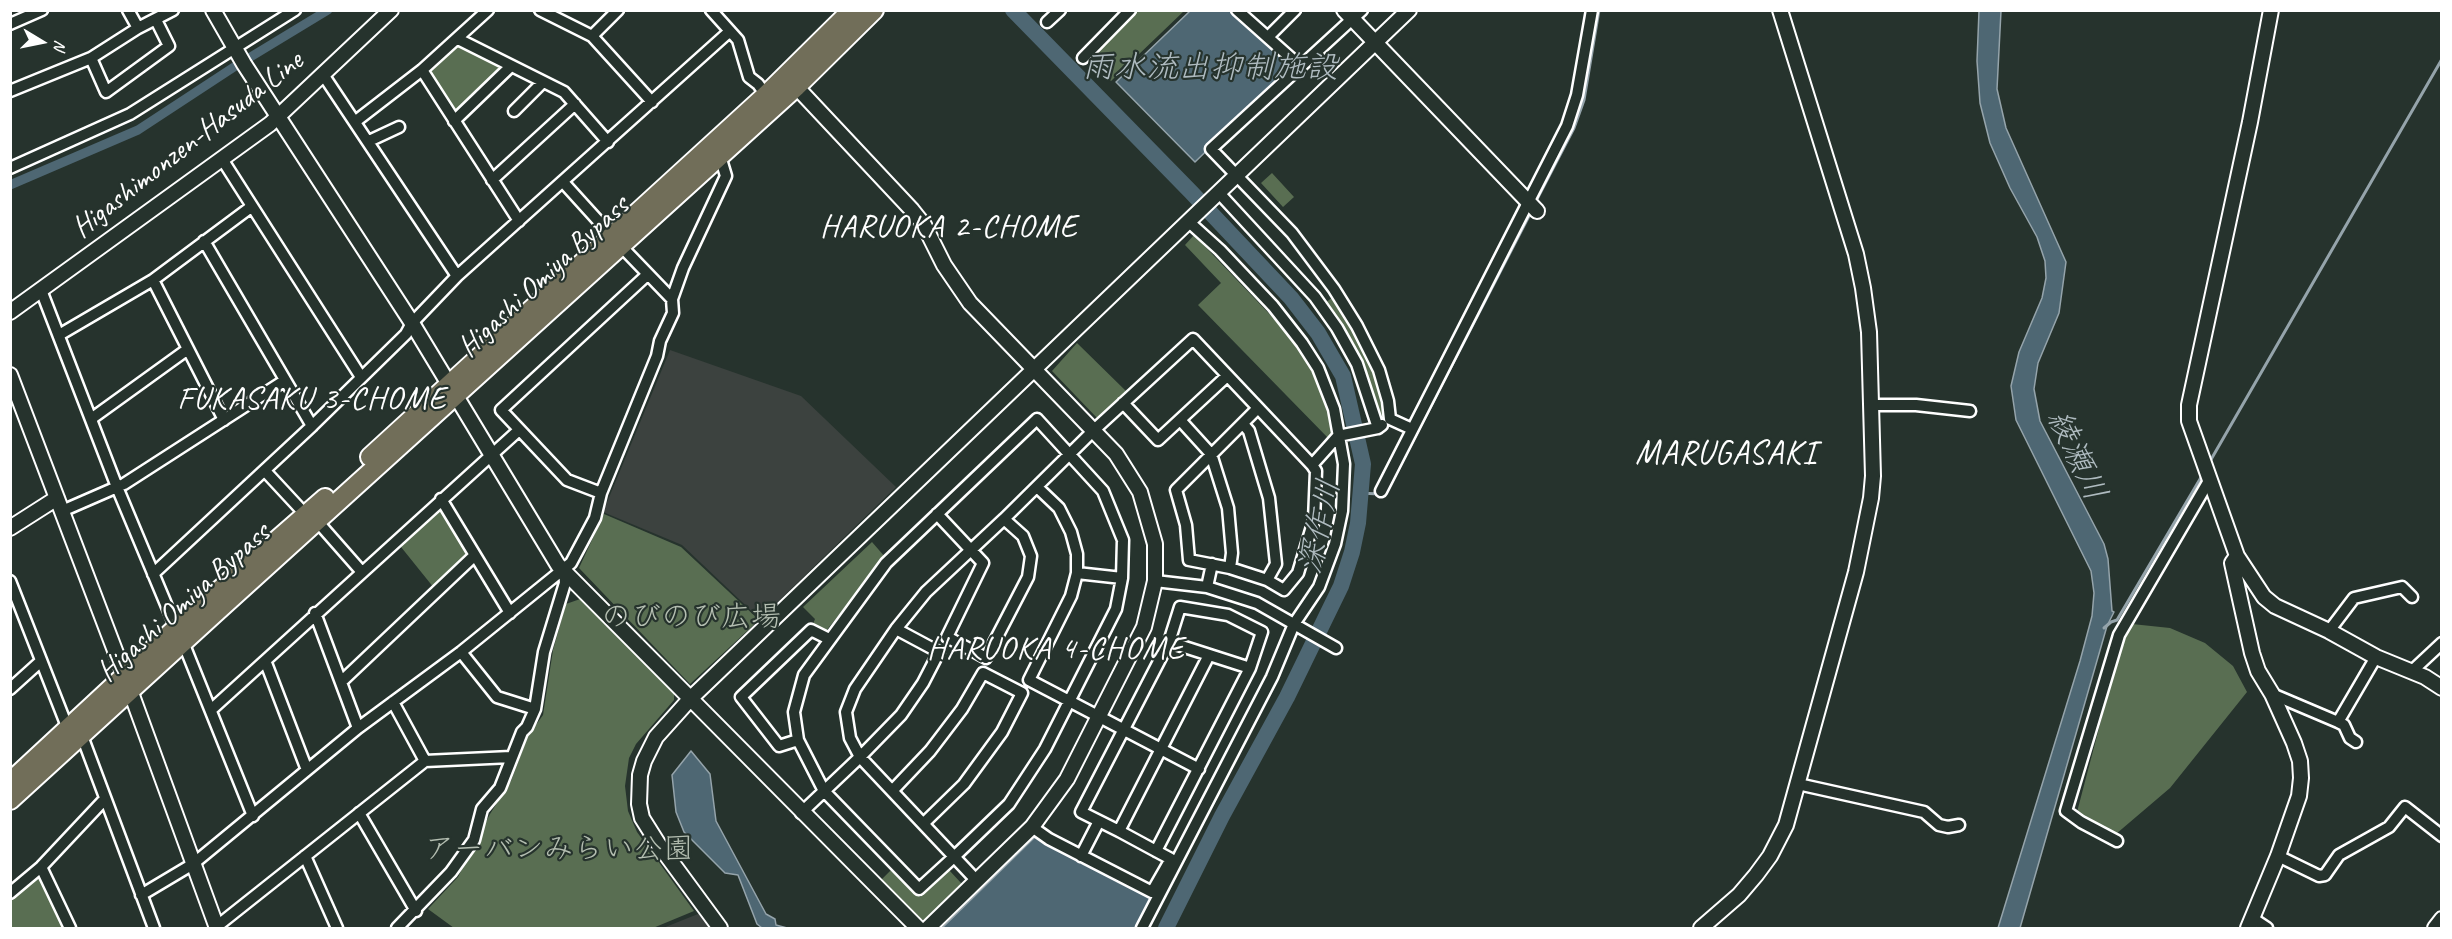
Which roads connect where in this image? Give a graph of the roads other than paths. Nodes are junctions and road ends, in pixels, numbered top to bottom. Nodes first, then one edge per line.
1 (42, 10) edge
2 (128, 10) edge
3 (173, 10) edge
4 (295, 10) edge
5 (391, 10) edge
6 (488, 10) edge
7 (540, 10) edge
8 (618, 10) edge
9 (711, 10) edge
10 (852, 10) edge
11 (874, 10) edge
12 (1060, 10) edge
13 (1130, 10) edge
14 (1237, 10) edge
15 (1295, 10) edge
16 (1409, 10) edge
17 (1592, 10) edge
18 (1780, 10) edge
19 (2271, 10) edge
20 (216, 12) edge
21 (1353, 13) edge
22 (156, 20) junction
23 (1047, 22) dead end
24 (10, 24) edge
25 (138, 28) junction
26 (730, 31) junction
27 (592, 36) junction
28 (1268, 37) junction
29 (458, 39) junction
30 (1376, 42) junction
31 (239, 55) junction
32 (91, 58) junction
33 (1083, 58) dead end
34 (511, 66) junction
35 (1301, 67) junction
36 (422, 70) junction
37 (324, 75) junction
38 (791, 81) junction
39 (543, 82) junction
40 (10, 91) edge
41 (766, 95) junction
42 (652, 102) junction
43 (575, 104) junction
44 (514, 111) dead end
45 (278, 117) junction
46 (356, 121) junction
47 (454, 121) junction
48 (399, 127) dead end
49 (369, 141) junction
50 (608, 142) junction
51 (720, 156) junction
52 (222, 159) junction
53 (10, 168) edge
54 (1236, 176) junction
55 (492, 180) junction
56 (563, 182) junction
57 (1217, 194) junction
58 (1532, 206) junction
59 (251, 207) junction
60 (1190, 220) junction
61 (519, 221) junction
62 (616, 240) junction
63 (204, 241) junction
64 (647, 275) junction
65 (457, 276) junction
66 (153, 280) junction
67 (41, 290) junction
68 (672, 299) junction
69 (10, 312) edge
70 (412, 323) junction
71 (59, 335) junction
72 (188, 350) junction
73 (1034, 369) junction
74 (10, 375) edge
75 (1227, 376) junction
76 (361, 377) junction
77 (284, 381) junction
78 (452, 391) junction
79 (1123, 403) junction
80 (1871, 405) junction
81 (1258, 408) junction
82 (1970, 411) dead end
83 (91, 419) junction
84 (1390, 419) junction
85 (224, 420) junction
86 (1181, 421) junction
87 (1243, 424) junction
88 (312, 426) junction
89 (1378, 428) junction
90 (1412, 429) junction
91 (519, 430) junction
92 (1094, 430) junction
93 (1338, 436) junction
94 (1071, 454) junction
95 (1211, 454) junction
96 (490, 455) junction
97 (1312, 465) junction
98 (266, 472) junction
99 (2207, 472) junction
100 (117, 487) junction
101 (1037, 487) junction
102 (1381, 491) dead end
103 (601, 493) junction
104 (441, 499) junction
105 (59, 504) junction
106 (937, 514) junction
107 (311, 518) junction
108 (1004, 519) junction
109 (10, 528) edge
110 (970, 550) junction
111 (474, 556) junction
112 (2237, 556) junction
113 (1212, 564) junction
114 (1230, 568) junction
115 (564, 569) junction
116 (362, 571) junction
117 (1077, 573) junction
118 (153, 574) junction
119 (1122, 578) junction
120 (1268, 580) junction
121 (10, 581) edge
122 (1155, 581) junction
123 (1208, 587) junction
124 (1236, 596) junction
125 (2412, 597) dead end
126 (14, 603) edge
127 (315, 613) junction
128 (510, 613) junction
129 (1228, 615) junction
130 (1294, 624) junction
131 (897, 629) junction
132 (2329, 631) junction
133 (179, 635) junction
134 (829, 639) junction
135 (1169, 642) junction
136 (2442, 643) edge
137 (1336, 648) dead end
138 (461, 652) junction
139 (1209, 655) junction
140 (2376, 657) junction
141 (41, 661) junction
142 (266, 663) junction
143 (1250, 668) junction
144 (2410, 672) junction
145 (342, 681) junction
146 (127, 684) junction
147 (2440, 684) edge
148 (10, 689) edge
149 (2272, 694) junction
150 (691, 698) junction
151 (393, 702) junction
152 (1069, 702) junction
153 (212, 709) junction
154 (535, 709) junction
155 (1098, 716) junction
156 (2338, 722) junction
157 (358, 728) junction
158 (1125, 730) junction
159 (75, 732) junction
160 (798, 740) junction
161 (2356, 742) dead end
162 (1162, 749) junction
163 (511, 757) junction
164 (860, 758) junction
165 (425, 761) junction
166 (1199, 769) junction
167 (307, 770) junction
168 (10, 782) edge
169 (1798, 784) junction
170 (893, 790) junction
171 (824, 791) junction
172 (10, 800) edge
173 (104, 800) junction
174 (359, 813) junction
175 (801, 813) junction
176 (253, 816) junction
177 (1099, 821) junction
178 (924, 823) junction
179 (1959, 825) dead end
180 (1032, 827) junction
181 (1119, 831) junction
182 (2442, 836) edge
183 (2117, 841) dead end
184 (1156, 851) junction
185 (305, 856) junction
186 (955, 856) junction
187 (1082, 856) junction
188 (2278, 856) junction
189 (193, 864) junction
190 (41, 867) junction
191 (977, 881) junction
192 (10, 893) edge
193 (141, 895) junction
194 (416, 911) junction
195 (2442, 919) edge
196 (2250, 923) edge
197 (70, 928) edge
198 (154, 928) edge
199 (216, 928) edge
200 (337, 928) edge
201 (397, 928) edge
202 (720, 928) edge
203 (918, 928) edge
204 (928, 928) edge
205 (1142, 928) edge
206 (1701, 928) edge
207 (2267, 928) edge
208 (2435, 928) edge

1 - 24 street
2 - 25 street
3 - 22 street
4 - 31 street
5 - 37 street, Higashimonzen-Hasuda Line
6 - 29 street
7 - 27 street
8 - 27 street
9 - 26 street
10 - 38 highway, Higashi Omiya Bypass
11 - 38 highway, Higashi Omiya Bypass
12 - 23 street
13 - 33 street
14 - 28 street
15 - 28 street
16 - 30 street
17 - 58 street
18 - 80 street
19 - 99 street
20 - 31 street
21 - 30 street
21 - 35 street
22 - 25 street
22 - 32 street
25 - 32 street
26 - 41 street
26 - 42 street
27 - 42 street
28 - 35 street
29 - 34 street
29 - 36 street
30 - 54 street
30 - 58 street
31 - 45 street
31 - 53 street
32 - 40 street
34 - 39 street
34 - 47 street
35 - 54 street
36 - 46 street
36 - 47 street
37 - 45 street, Higashimonzen-Hasuda Line
37 - 46 street
38 - 41 highway, Higashi Omiya Bypass
38 - 51 highway, Higashi Omiya Bypass
38 - 73 street
39 - 43 street
39 - 44 street
41 - 62 highway, Higashi Omiya Bypass
42 - 50 street
43 - 50 street
43 - 55 street
45 - 52 street, Higashimonzen-Hasuda Line
45 - 70 street
46 - 49 street
47 - 55 street
48 - 49 street
49 - 65 street
50 - 56 street
51 - 62 highway, Higashi Omiya Bypass
51 - 68 street
52 - 59 street
52 - 67 street, Higashimonzen-Hasuda Line
54 - 57 street
54 - 84 street
55 - 61 street
56 - 61 street
56 - 62 street
57 - 60 street
57 - 89 street
58 - 90 street
59 - 63 street
59 - 76 street
60 - 73 street
60 - 93 street
61 - 65 street
62 - 64 street
62 - 78 highway, Higashi Omiya Bypass
63 - 66 street
63 - 77 street
64 - 68 street
64 - 91 street
65 - 70 street
66 - 71 street
66 - 72 street
67 - 69 street, Higashimonzen-Hasuda Line
67 - 71 street
68 - 103 street
70 - 76 street
70 - 78 street
71 - 83 street
72 - 83 street
72 - 85 street
73 - 92 street
73 - 150 street
74 - 105 street
75 - 79 street
75 - 81 street
75 - 86 street
76 - 88 street
77 - 85 street
77 - 88 street
78 - 96 street
78 - 107 highway, Higashi Omiya Bypass
79 - 86 street
79 - 92 street
80 - 82 street
80 - 169 street
81 - 87 street
81 - 97 street
83 - 100 street
84 - 89 street
84 - 90 street
85 - 100 street
86 - 95 street
87 - 95 street
87 - 120 street
88 - 98 street
89 - 93 street
90 - 102 street
91 - 96 street
91 - 103 street
92 - 94 street
92 - 122 street
93 - 97 street
93 - 130 street
94 - 101 street
94 - 106 street
94 - 119 street
95 - 113 street
95 - 114 street
96 - 104 street
96 - 115 street
97 - 120 street
98 - 107 street
98 - 118 street
99 - 112 street
99 - 183 street
100 - 105 street
100 - 118 street
101 - 108 street
101 - 117 street
103 - 115 street
104 - 111 street
104 - 116 street
105 - 109 street
105 - 146 street
106 - 110 street
106 - 134 street
107 - 116 street
107 - 133 highway, Higashi Omiya Bypass
108 - 110 street
108 - 110 street
110 - 131 street
111 - 128 street
111 - 145 street
112 - 132 street
112 - 149 street
113 - 114 street
113 - 123 street
114 - 120 street
115 - 128 street
115 - 150 street
115 - 154 street
116 - 127 street
117 - 119 street
117 - 152 street
118 - 133 street
119 - 152 street
121 - 126 street
122 - 123 street
122 - 155 street
123 - 124 street
124 - 129 street
124 - 130 street
125 - 132 street
126 - 141 street
127 - 142 street
127 - 145 street
128 - 138 street
129 - 135 street
129 - 143 street
130 - 137 street
130 - 205 street
131 - 164 street
131 - 164 street
132 - 140 street
133 - 146 highway, Higashi Omiya Bypass
133 - 153 street
134 - 160 street
134 - 160 street
135 - 139 street
135 - 158 street
136 - 144 street
138 - 151 street
138 - 154 street
139 - 143 street
139 - 162 street
140 - 144 street
140 - 156 street
141 - 148 street
141 - 159 street
142 - 153 street
142 - 167 street
143 - 166 street
144 - 147 street
145 - 157 street
146 - 159 highway, Higashi Omiya Bypass
146 - 189 street
149 - 156 street
149 - 188 street
150 - 175 street
150 - 202 street
151 - 157 street
151 - 165 street
152 - 155 street
152 - 186 street
153 - 176 street
154 - 163 street
155 - 158 street
155 - 180 street
156 - 161 street
157 - 167 street
158 - 162 street
158 - 177 street
159 - 168 highway, Higashi Omiya Bypass
159 - 172 highway, Higashi Omiya Bypass
159 - 173 street
160 - 171 street
162 - 166 street
162 - 181 street
163 - 165 street
163 - 194 street
164 - 170 street
164 - 171 street
165 - 174 street
166 - 184 street
167 - 176 street
169 - 179 street
169 - 206 street
170 - 178 street
170 - 178 street
171 - 175 street
171 - 186 street
173 - 190 street
173 - 193 street
174 - 185 street
174 - 194 street
175 - 203 street
176 - 189 street
177 - 181 street
177 - 187 street
178 - 186 street
180 - 187 street
180 - 191 street
181 - 184 street
182 - 188 street
184 - 187 street
185 - 199 street
185 - 200 street
186 - 191 street
188 - 196 street
189 - 193 street
189 - 199 street
190 - 192 street
190 - 197 street
191 - 204 street
193 - 198 street
194 - 201 street
195 - 208 street
196 - 207 street

